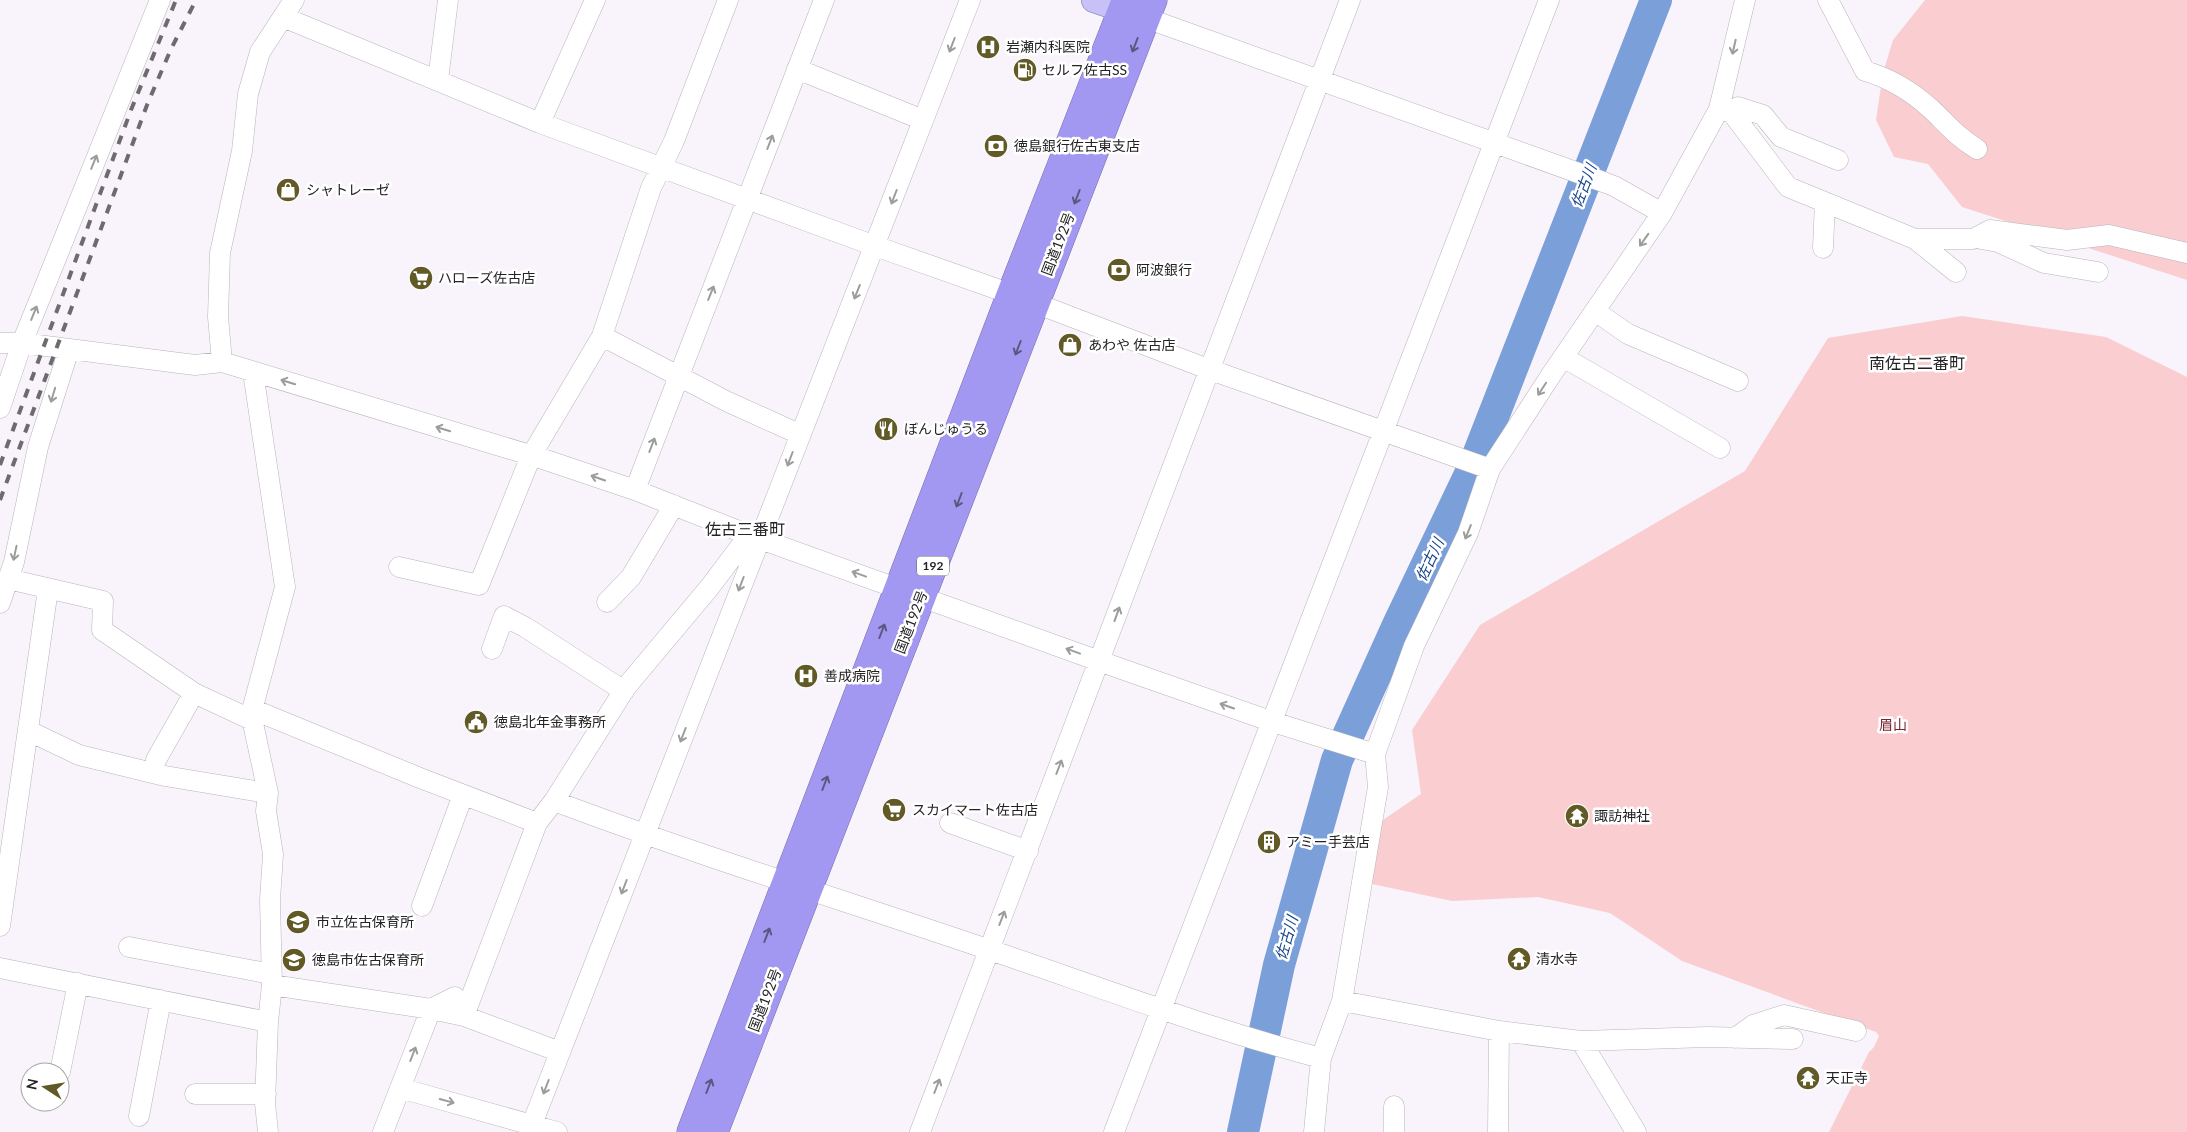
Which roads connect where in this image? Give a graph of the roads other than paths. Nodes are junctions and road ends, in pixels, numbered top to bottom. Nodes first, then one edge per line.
1 (160, 0) edge
2 (294, 0) edge
3 (448, 0) edge
4 (595, 0) edge
5 (728, 0) edge
6 (824, 0) edge
7 (970, 0) edge
8 (1094, 0) edge
9 (1350, 0) edge
10 (1549, 0) edge
11 (1745, 0) edge
12 (1828, 0) edge
13 (1137, 7) edge
14 (283, 17) junction
15 (797, 69) junction
16 (1320, 79) junction
17 (438, 80) junction
18 (1726, 111) junction
19 (923, 120) junction
20 (540, 122) junction
21 (1494, 143) junction
22 (1977, 149) dead end
23 (1838, 160) dead end
24 (661, 167) junction
25 (748, 198) junction
26 (1825, 202) junction
27 (1662, 213) junction
28 (1915, 239) junction
29 (1973, 239) junction
30 (875, 246) junction
31 (1823, 248) dead end
32 (2187, 253) edge
33 (1956, 272) dead end
34 (2098, 272) dead end
35 (1023, 299) junction
36 (1595, 311) junction
37 (602, 336) junction
38 (22, 342) junction
39 (0, 343) edge
40 (69, 349) junction
41 (1563, 357) junction
42 (222, 362) junction
43 (1208, 369) junction
44 (253, 372) junction
45 (678, 376) junction
46 (1738, 381) dead end
47 (0, 408) edge
48 (1383, 432) junction
49 (799, 434) junction
50 (1720, 448) dead end
51 (531, 456) junction
52 (1485, 467) junction
53 (635, 490) junction
54 (674, 506) junction
55 (754, 536) junction
56 (399, 567) dead end
57 (8, 579) junction
58 (48, 588) junction
59 (910, 592) junction
60 (607, 602) dead end
61 (0, 603) edge
62 (492, 649) dead end
63 (1099, 661) junction
64 (624, 691) junction
65 (194, 693) junction
66 (252, 714) junction
67 (1273, 722) junction
68 (29, 731) junction
69 (1366, 751) junction
70 (156, 760) dead end
71 (268, 793) junction
72 (463, 795) junction
73 (554, 801) junction
74 (950, 822) dead end
75 (537, 823) junction
76 (645, 835) junction
77 (1028, 851) junction
78 (798, 885) junction
79 (422, 906) dead end
80 (0, 926) edge
81 (129, 947) dead end
82 (989, 950) junction
83 (0, 968) edge
84 (272, 980) junction
85 (78, 983) junction
86 (455, 997) dead end
87 (161, 1000) junction
88 (1342, 1001) junction
89 (431, 1009) junction
90 (1161, 1010) junction
91 (464, 1016) junction
92 (268, 1022) junction
93 (1499, 1031) junction
94 (1856, 1031) dead end
95 (1735, 1038) junction
96 (1793, 1039) dead end
97 (1581, 1041) junction
98 (560, 1052) junction
99 (1321, 1058) junction
100 (62, 1062) edge
101 (400, 1088) junction
102 (195, 1094) dead end
103 (266, 1094) junction
104 (1394, 1106) dead end
105 (139, 1116) dead end
106 (530, 1128) edge
107 (268, 1132) edge
108 (383, 1132) edge
109 (557, 1132) edge
110 (691, 1132) edge
111 (714, 1132) edge
112 (920, 1132) edge
113 (1114, 1132) edge
114 (1314, 1132) edge
115 (1394, 1132) edge
116 (1498, 1132) edge
117 (1636, 1132) edge

38 -> 1 street
2 - 14 street
3 - 17 street
4 - 20 street
5 - 24 street
6 - 15 street
7 -> 19 street
8 - 13 main road
9 - 16 street
10 - 21 street
11 -> 18 street
12 - 22 street
13 - 16 street
13 - 35 highway, 国道192号 / 192
14 - 17 street
14 - 42 street
15 - 19 street
25 -> 15 street
16 - 21 street
16 - 43 street
17 - 20 street
18 - 23 street
18 - 26 street
18 - 27 street
19 -> 30 street
20 - 24 street
21 - 27 street
21 - 48 street
24 - 25 street
24 - 37 street
25 - 30 street
45 -> 25 street
26 - 28 street
26 - 31 street
27 -> 36 street
28 - 29 street
28 - 33 street
29 - 32 street
29 - 34 street
30 - 35 street
30 -> 49 street
35 - 43 street
35 - 59 highway, 国道192号 / 192
36 - 41 street
36 - 46 street
37 - 45 street
37 - 51 street
38 - 39 street
38 - 40 street
38 - 47 street
40 - 42 street
40 -> 57 street
41 - 50 street
41 -> 52 street
42 - 44 street
43 - 48 street
63 -> 43 street
51 -> 44 street
44 - 66 street
45 - 49 street
53 -> 45 street
48 - 52 street
48 - 67 street
49 -> 55 street
53 -> 51 street
51 - 56 street
52 -> 69 street
53 - 54 street
54 - 55 street
54 - 60 street
59 -> 55 street
55 - 64 street
55 -> 76 street
57 - 58 street
57 - 61 street
58 - 65 street
58 - 68 street
63 -> 59 street
59 - 78 highway, 国道192号 / 192
62 - 64 street
67 -> 63 street
77 -> 63 street
64 - 73 street
65 - 66 street
65 - 70 street
66 - 71 street
66 - 72 street
67 - 69 street
67 - 90 street
68 - 71 street
68 - 80 street
69 - 88 street
71 - 84 street
72 - 75 street
72 - 79 street
73 - 75 street
73 - 76 street
74 - 77 street
75 - 91 street
76 - 78 street
76 -> 98 street
82 -> 77 street
78 - 82 street
110 -> 78 highway, 国道192号 / 192
78 - 111 highway, 国道192号 / 192
81 - 84 street
82 - 90 street
112 -> 82 street
83 - 85 street
84 - 89 street
84 - 92 street
85 - 87 street
85 - 100 street
86 - 89 street
87 - 92 street
87 - 105 street
88 - 93 street
88 - 99 street
89 - 91 street
101 -> 89 street
90 - 99 street
90 - 113 street
91 - 98 street
92 - 103 street
93 - 97 street
93 - 116 street
94 - 95 street
95 - 96 street
95 - 97 street
97 - 117 street
98 -> 106 street
99 - 114 street
101 -> 106 street
101 - 108 street
102 - 103 street
103 - 107 street
104 - 115 street
106 - 109 street

